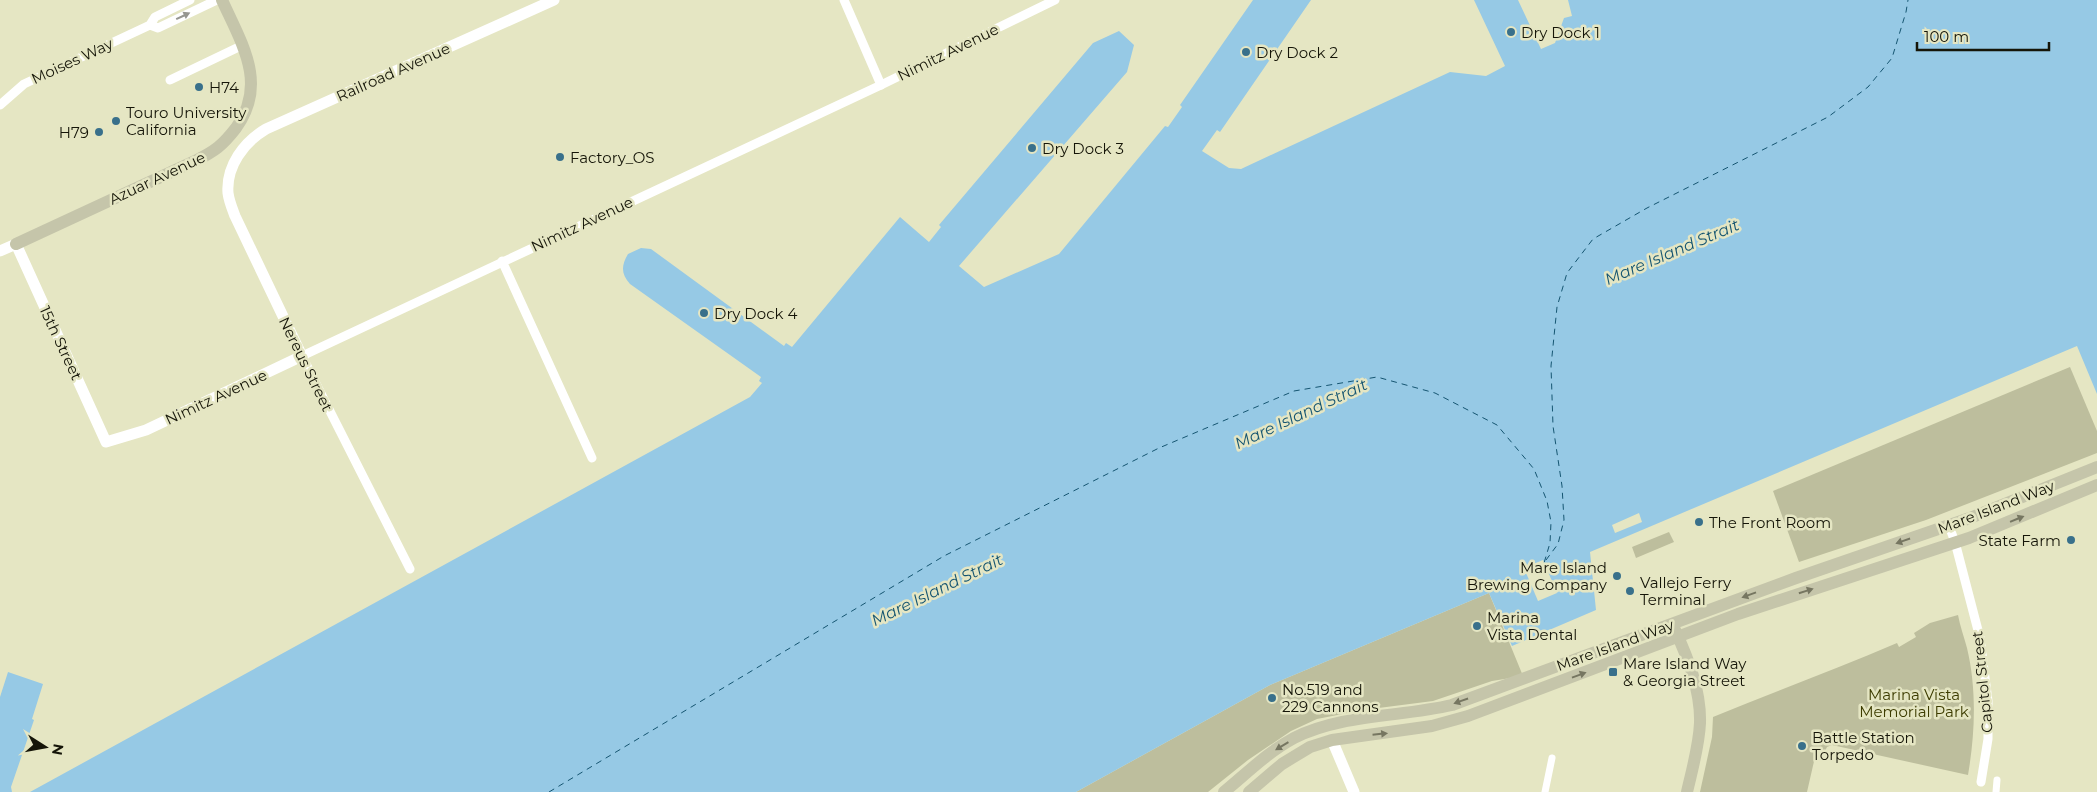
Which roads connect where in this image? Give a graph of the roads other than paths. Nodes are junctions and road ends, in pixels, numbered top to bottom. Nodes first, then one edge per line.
1 (190, 0) edge
2 (217, 0) edge
3 (222, 0) edge
4 (554, 0) edge
5 (844, 0) edge
6 (1055, 0) edge
7 (150, 25) junction
8 (243, 45) junction
9 (170, 80) dead end
10 (881, 85) junction
11 (0, 105) edge
12 (239, 154) joint
13 (16, 244) junction
14 (0, 251) edge
15 (502, 261) junction
16 (302, 356) junction
17 (106, 442) joint
18 (592, 458) dead end
19 (2097, 467) edge
20 (2097, 485) edge
21 (1949, 526) junction
22 (1955, 542) junction
23 (410, 569) dead end
24 (1672, 624) junction
25 (1678, 637) junction
26 (1326, 726) junction
27 (1332, 740) junction
28 (1552, 758) dead end
29 (1997, 780) dead end
30 (1982, 782) dead end
31 (1224, 792) edge
32 (1249, 792) edge
33 (1354, 792) edge
34 (1545, 792) edge
35 (1687, 792) edge
36 (1996, 792) edge

1 - 7 street, Moises Way
7 -> 2 street, Moises Way
3 - 8 main road, Azuar Avenue
4 - 12 street, Railroad Avenue
5 - 10 street
6 - 10 street, Nimitz Avenue
7 - 11 street, Moises Way
8 - 9 street
8 - 13 main road, Azuar Avenue
10 - 15 street, Nimitz Avenue
12 - 16 street, Nereus Street
13 - 14 street, Azuar Avenue
13 - 17 street, 15th Street
15 - 16 street, Nimitz Avenue
15 - 18 street
16 - 17 street, Nimitz Avenue
16 - 23 street, Nereus Street
19 - 21 main road, Mare Island Way
22 -> 20 main road, Mare Island Way
21 - 22 street, Capitol Street
21 -> 24 main road, Mare Island Way
25 -> 22 main road, Mare Island Way
22 - 30 street, Capitol Street
24 - 25 main road
24 -> 26 main road, Mare Island Way
27 -> 25 main road, Mare Island Way
25 - 35 main road
26 - 27 main road
26 -> 31 main road, Mare Island Way
27 - 32 main road, Mare Island Way
27 - 33 street
28 - 34 street
29 - 36 street

